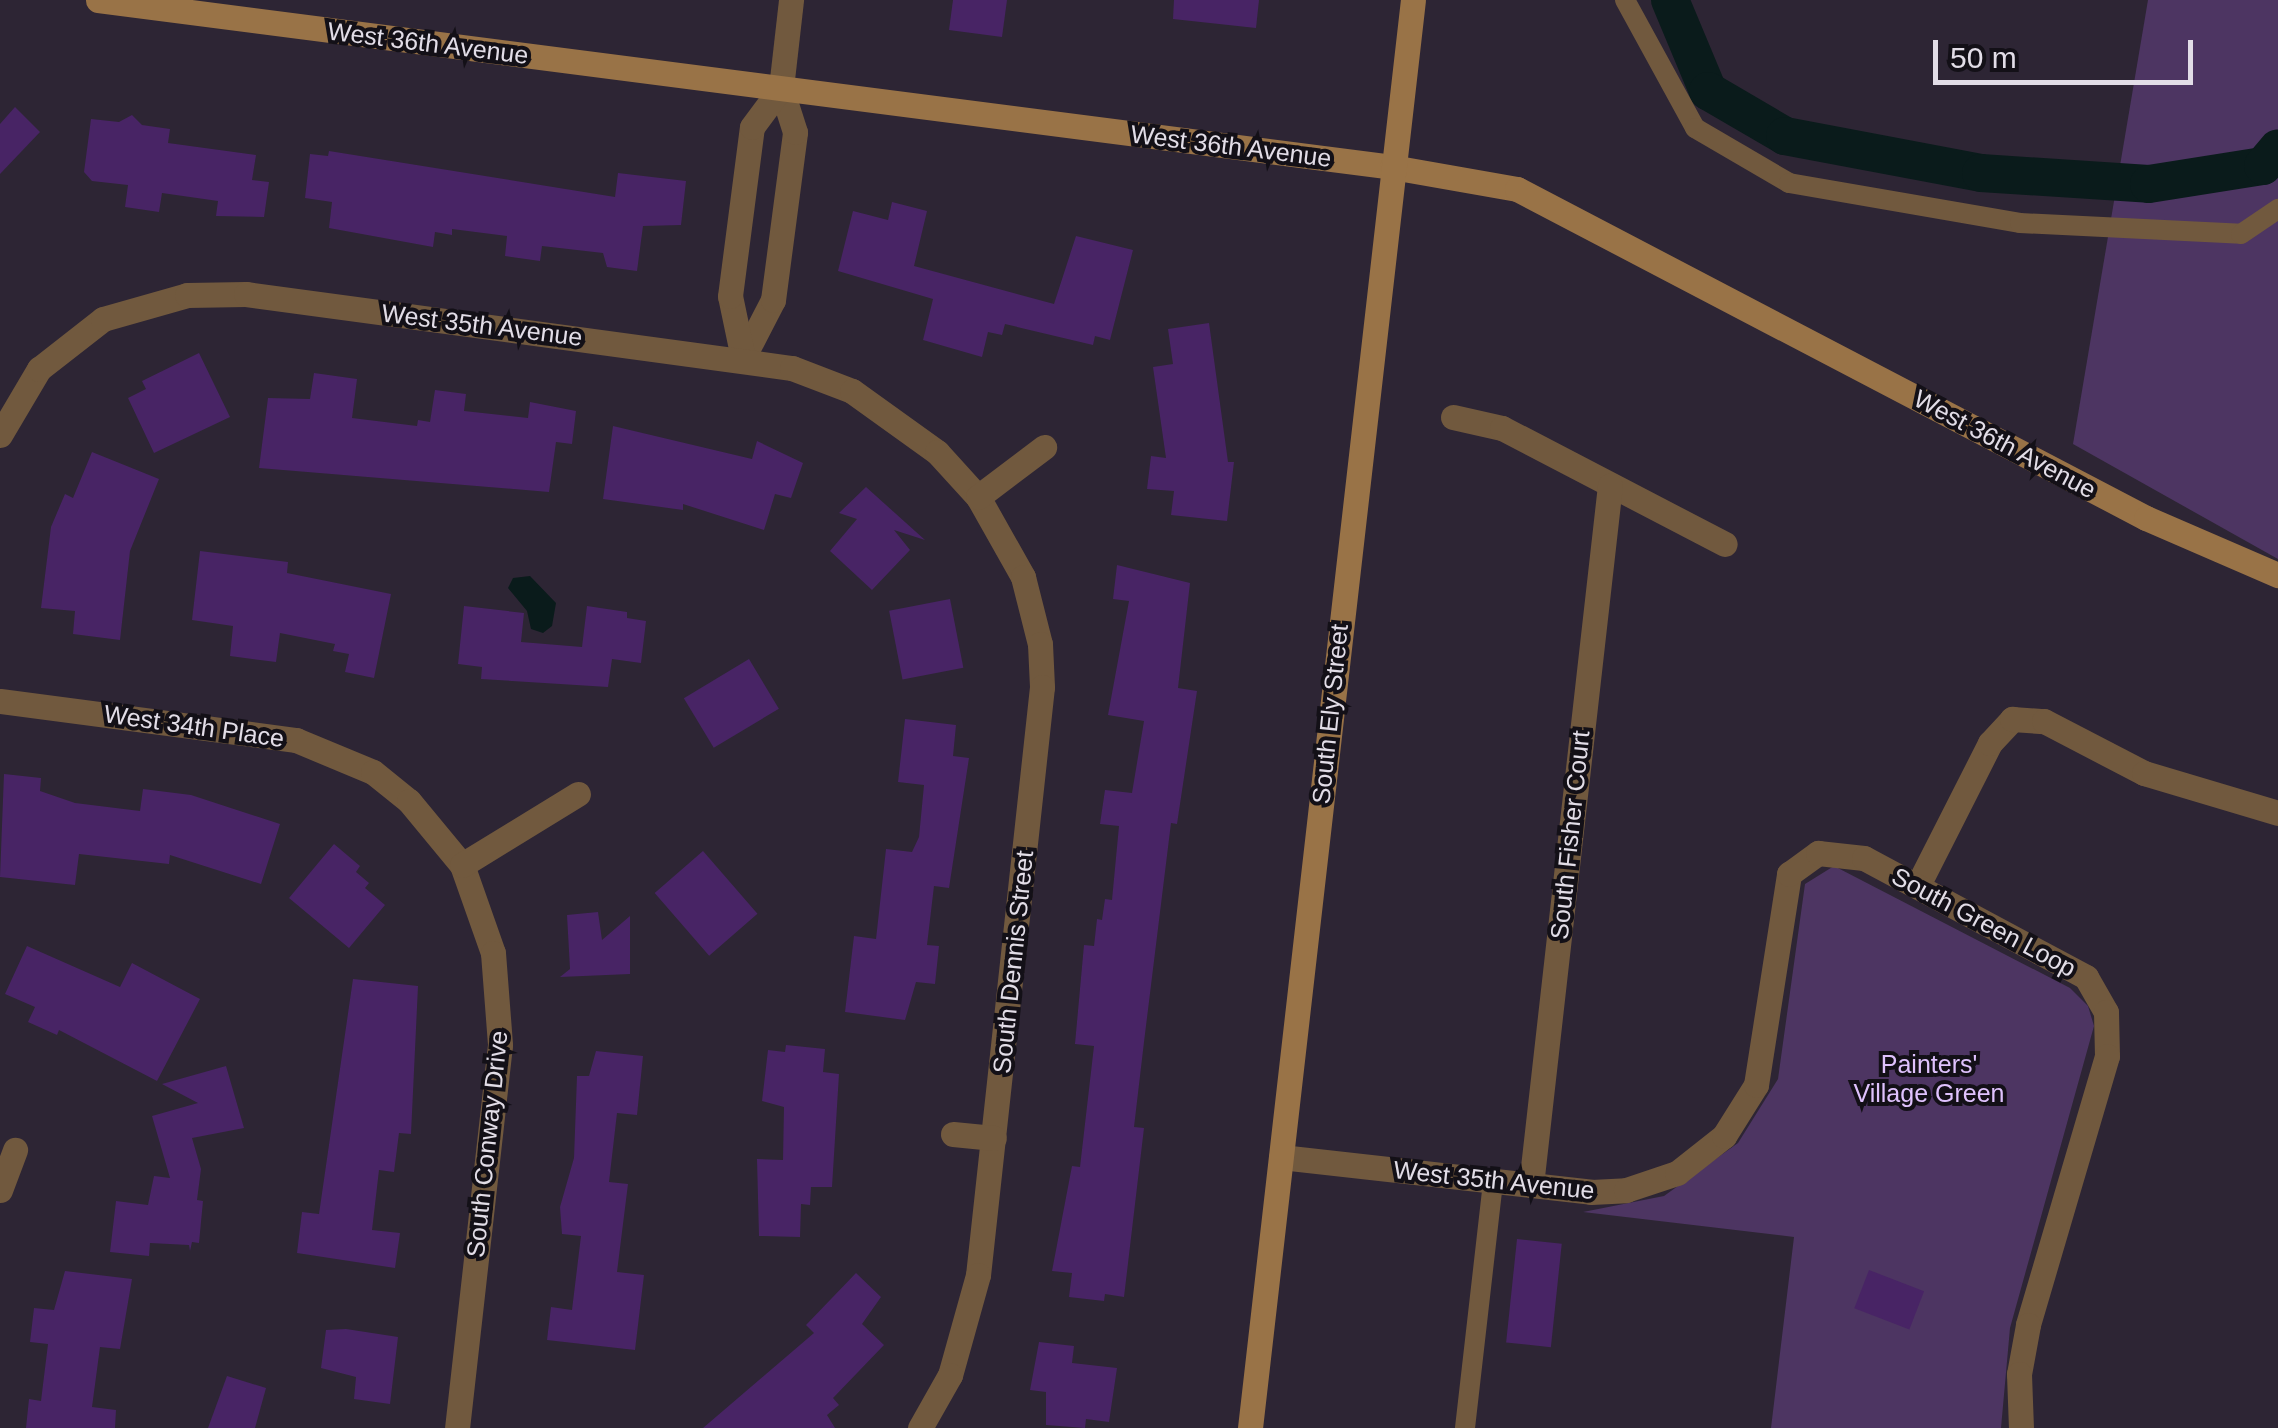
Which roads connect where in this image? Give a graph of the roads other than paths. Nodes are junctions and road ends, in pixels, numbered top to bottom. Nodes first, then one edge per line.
1 (98, 0) edge
2 (791, 0) edge
3 (1413, 0) edge
4 (1626, 0) edge
5 (780, 88) junction
6 (1392, 167) junction
7 (2278, 209) edge
8 (743, 358) junction
9 (1453, 417) dead end
10 (0, 435) edge
11 (1044, 447) dead end
12 (1610, 485) junction
13 (978, 497) junction
14 (1725, 544) dead end
15 (2278, 575) edge
16 (0, 702) edge
17 (578, 794) dead end
18 (2278, 813) edge
19 (462, 865) junction
20 (1918, 886) junction
21 (953, 1134) dead end
22 (994, 1138) junction
23 (16, 1150) dead end
24 (1281, 1157) junction
25 (1701, 1157) joint
26 (1493, 1181) junction
27 (1531, 1185) junction
28 (0, 1190) edge
29 (456, 1428) edge
30 (920, 1428) edge
31 (1250, 1428) edge
32 (1465, 1428) edge
33 (2021, 1428) edge

1 - 5 street, West 36th Avenue
2 - 5 street
3 - 6 street, South Ely Street
4 - 7 lane
5 - 6 street, West 36th Avenue
5 - 8 street
5 - 8 street
6 - 15 street, West 36th Avenue
6 - 24 street, South Ely Street
8 - 10 street, West 35th Avenue
8 - 13 street, West 35th Avenue
9 - 12 street
11 - 13 street
12 - 14 street
12 - 27 street, South Fisher Court
13 - 22 street, South Dennis Street
16 - 19 street, West 34th Place
17 - 19 street
18 - 20 street
19 - 29 street, South Conway Drive
20 - 25 street, South Green Loop
20 - 33 street, South Green Loop
21 - 22 street
22 - 30 street, South Dennis Street
23 - 28 street
24 - 26 street, West 35th Avenue
24 - 31 street, South Ely Street
25 - 27 street, West 35th Avenue
26 - 27 street, West 35th Avenue
26 - 32 lane

